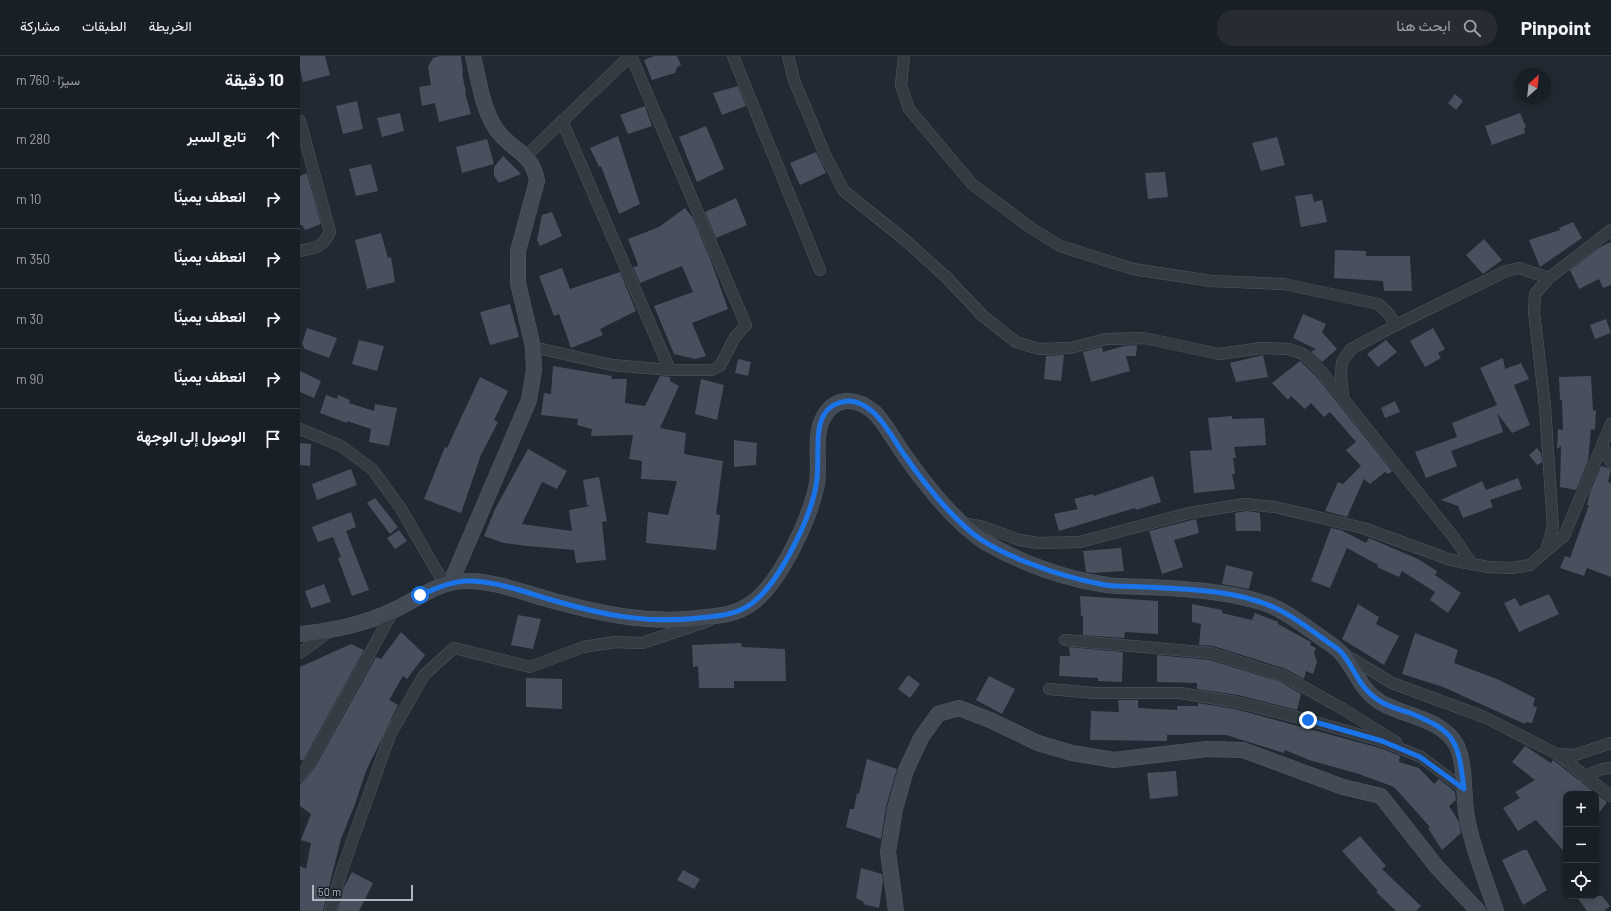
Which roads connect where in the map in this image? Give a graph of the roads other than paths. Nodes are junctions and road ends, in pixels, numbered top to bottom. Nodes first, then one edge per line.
1 (473, 56) edge
2 (630, 56) edge
3 (733, 56) edge
4 (788, 56) edge
5 (904, 56) edge
6 (300, 121) edge
7 (562, 121) junction
8 (526, 156) junction
9 (1611, 230) edge
10 (300, 251) edge
11 (820, 270) dead end
12 (1549, 278) junction
13 (1396, 325) junction
14 (533, 347) junction
15 (670, 370) junction
16 (1343, 398) junction
17 (1611, 424) edge
18 (300, 429) edge
19 (1602, 446) junction
20 (1611, 462) edge
21 (961, 522) junction
22 (1546, 551) junction
23 (1471, 563) junction
24 (451, 582) junction
25 (393, 611) junction
26 (729, 614) junction
27 (330, 631) junction
28 (300, 634) edge
29 (1065, 640) dead end
30 (1341, 652) junction
31 (300, 653) edge
32 (1048, 689) dead end
33 (1611, 743) edge
34 (1409, 752) junction
35 (1557, 754) junction
36 (1611, 768) edge
37 (300, 776) edge
38 (1584, 776) junction
39 (1464, 789) junction
40 (1611, 796) edge
41 (330, 911) edge
42 (896, 911) edge
43 (1478, 911) edge
44 (1496, 911) edge

1 - 8 main road
2 - 7 street
2 - 15 street
3 - 11 street
4 - 16 street
5 - 13 street
6 - 10 street
7 - 8 street
7 - 15 street
8 - 14 main road
9 - 12 street
12 - 13 street
12 - 22 street
13 - 16 street
14 - 15 street
14 - 24 main road
16 - 23 street
17 - 19 street
18 - 24 street
19 - 20 street
19 - 22 street
21 - 23 street
21 - 26 main road
21 - 30 main road
22 - 23 street
24 - 25 main road
24 - 26 main road
25 - 27 main road
25 - 37 street
26 - 41 street
27 - 28 main road
27 - 31 street
29 - 34 street
30 - 35 street
30 - 39 main road
32 - 34 street
33 - 35 street
34 - 39 street
35 - 38 street
36 - 38 street
38 - 40 street
39 - 44 main road
42 - 43 main road

